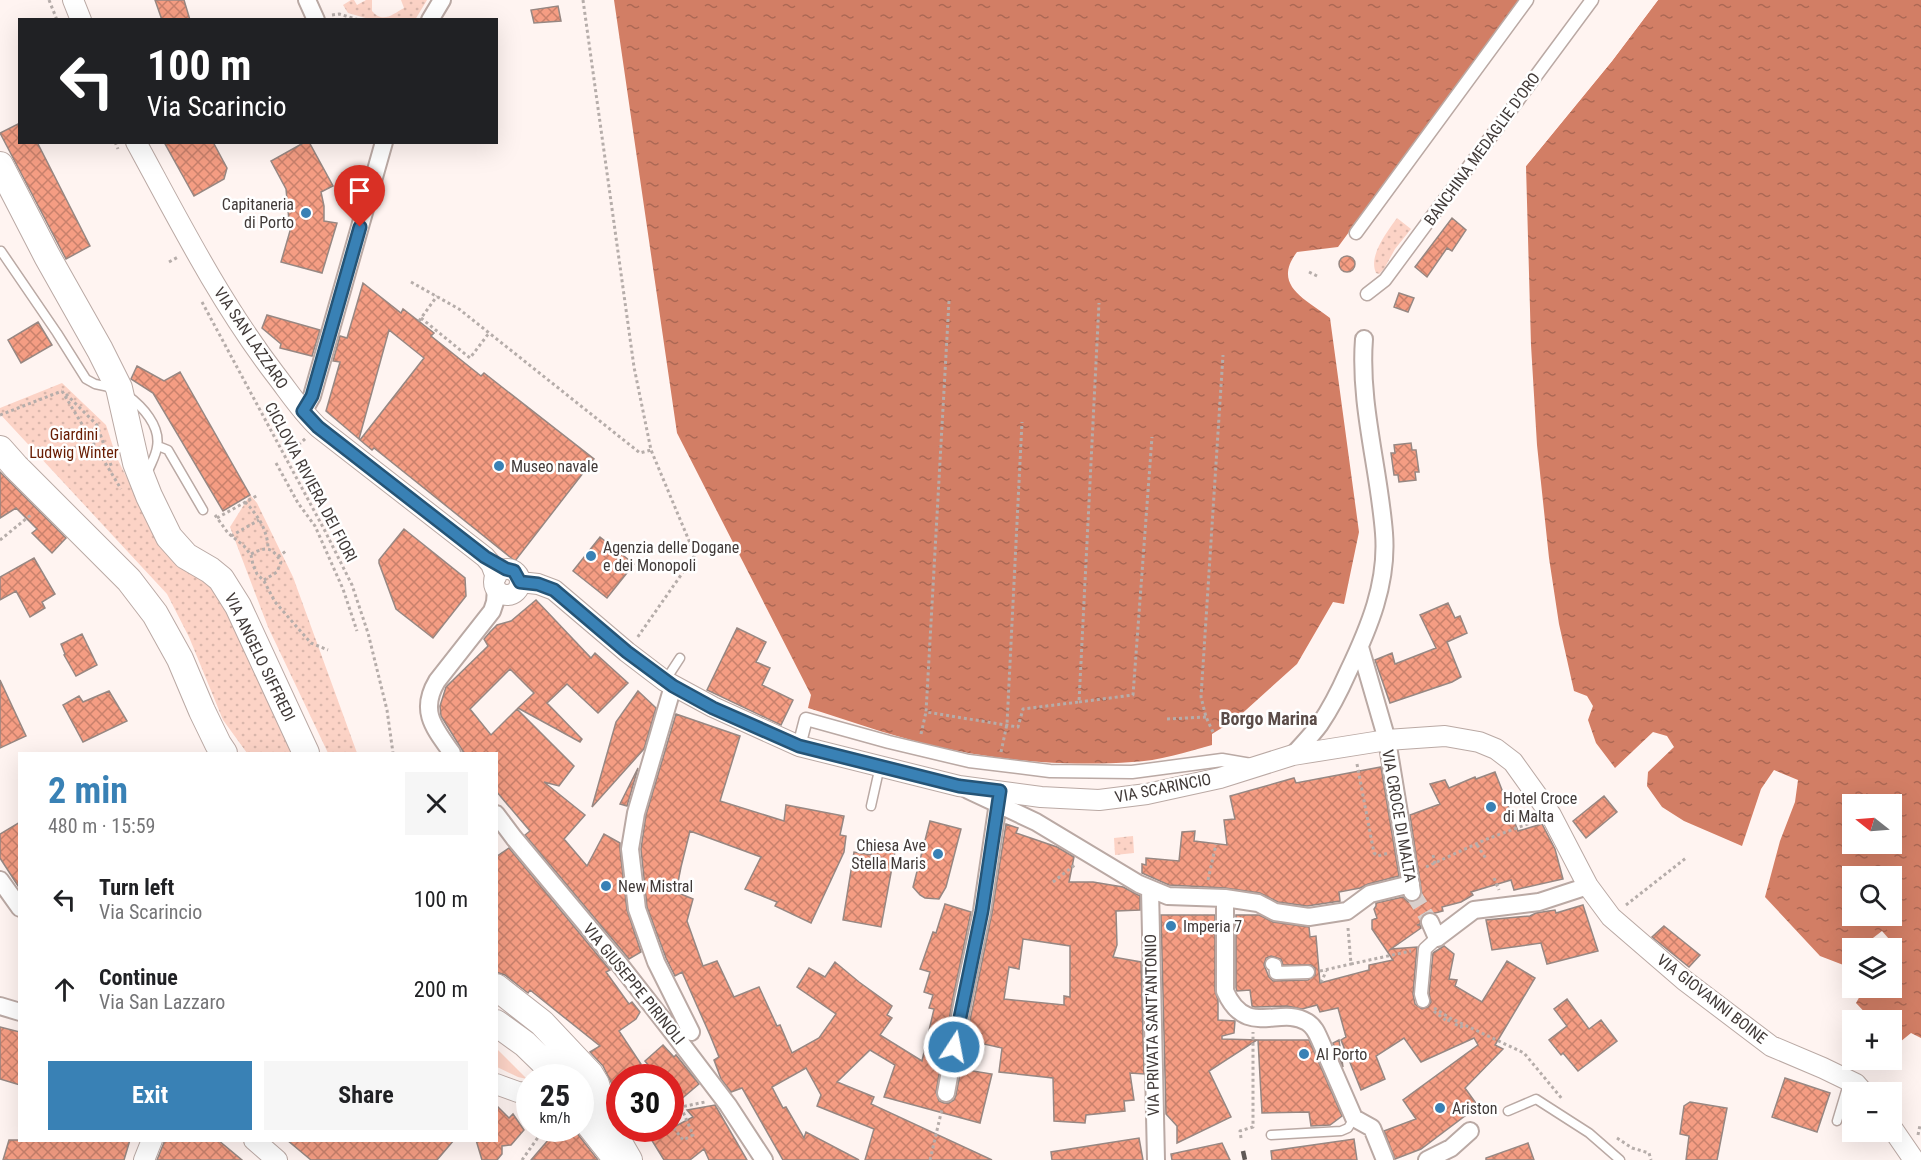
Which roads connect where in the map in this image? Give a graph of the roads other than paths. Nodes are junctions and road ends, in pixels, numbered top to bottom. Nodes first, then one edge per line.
1 (73, 0) edge
2 (307, 0) edge
3 (442, 0) edge
4 (1527, 0) edge
5 (1592, 0) edge
6 (80, 18) edge
7 (315, 18) edge
8 (431, 18) edge
9 (383, 144) edge
10 (128, 147) edge
11 (0, 165) edge
12 (1356, 233) dead end
13 (1, 251) edge
14 (1367, 294) dead end
15 (1364, 339) dead end
16 (119, 388) junction
17 (303, 411) junction
18 (158, 446) junction
19 (0, 449) edge
20 (144, 483) junction
21 (202, 510) dead end
22 (504, 579) junction
23 (1360, 647) junction
24 (680, 658) dead end
25 (669, 684) junction
26 (1387, 740) junction
27 (799, 746) junction
28 (223, 752) edge
29 (306, 752) edge
30 (451, 752) edge
31 (1293, 755) junction
32 (880, 765) junction
33 (1255, 766) junction
34 (1041, 797) junction
35 (999, 798) junction
36 (871, 806) dead end
37 (498, 817) edge
38 (1036, 822) junction
39 (0, 880) edge
40 (1588, 886) junction
41 (1150, 889) junction
42 (1225, 898) junction
43 (18, 905) edge
44 (1347, 911) joint
45 (1607, 912) joint
46 (1430, 922) tunnel mouth
47 (1431, 943) junction
48 (1272, 964) dead end
49 (1308, 972) road end
50 (498, 989) edge
51 (1423, 1001) road end
52 (0, 1006) edge
53 (18, 1011) edge
54 (498, 1024) edge
55 (498, 1032) edge
56 (690, 1032) dead end
57 (531, 1064) edge
58 (546, 1064) edge
59 (581, 1064) edge
60 (1849, 1082) edge
61 (498, 1085) edge
62 (516, 1090) edge
63 (946, 1093) road end
64 (594, 1103) edge
65 (1508, 1112) dead end
66 (1842, 1112) edge
67 (1354, 1118) junction
68 (1837, 1121) dead end
69 (594, 1131) edge
70 (1470, 1131) dead end
71 (1270, 1135) dead end
72 (151, 1142) edge
73 (256, 1142) edge
74 (1902, 1142) edge
75 (144, 1160) edge
76 (277, 1160) edge
77 (617, 1160) edge
78 (629, 1160) edge
79 (764, 1160) edge
80 (1155, 1160) edge
81 (1385, 1160) edge
82 (1426, 1160) edge
83 (1620, 1160) edge
84 (1914, 1160) edge

1 - 6 street
2 - 7 street
3 - 8 street
4 - 12 street
5 - 14 street, BANCHINA MEDAGLIE D'ORO
9 - 17 street, VIA SAN LAZZARO
10 - 17 street, VIA SAN LAZZARO
11 - 16 main road, VIA ANGELO SIFFREDI
13 - 16 lane
15 - 23 street
16 - 18 lane
16 - 20 main road, VIA ANGELO SIFFREDI
17 - 22 street
18 - 20 lane
18 - 21 lane
19 - 28 main road
20 - 29 main road, VIA ANGELO SIFFREDI
22 - 25 street, VIA SCARINCIO
22 - 30 street
23 - 26 street
23 - 31 street
24 - 25 lane
25 - 27 street, VIA SCARINCIO
25 - 56 street
26 - 31 street, VIA SCARINCIO
26 - 40 street, VIA SCARINCIO
26 - 44 street, VIA CROCE DI MALTA
27 - 32 street, VIA SCARINCIO
27 - 33 street
31 - 33 street, VIA SCARINCIO
32 - 35 street, VIA SCARINCIO
32 - 36 lane
33 - 34 street, VIA SCARINCIO
34 - 35 street, VIA SCARINCIO
34 - 38 street
35 - 38 street, VIA SCARINCIO
35 - 63 street
37 - 79 street, VIA GIUSEPPE PIRINOLI
38 - 41 street, VIA SCARINCIO
39 - 43 street
40 - 45 street, VIA SCARINCIO
40 - 47 street
41 - 42 street, VIA SCARINCIO
41 - 80 street, VIA PRIVATA SANT'ANTONIO
42 - 44 street, VIA SCARINCIO
42 - 67 street
45 - 60 street, VIA GIOVANNI BOINE
46 - 47 street
47 - 51 street
48 - 49 street
50 - 59 main road
52 - 53 street
54 - 58 main road
55 - 57 main road
61 - 62 street
64 - 78 main road
65 - 83 lane
66 - 68 lane
67 - 71 lane
67 - 81 street
69 - 77 main road
70 - 82 street
72 - 75 street
73 - 76 street
74 - 84 street

